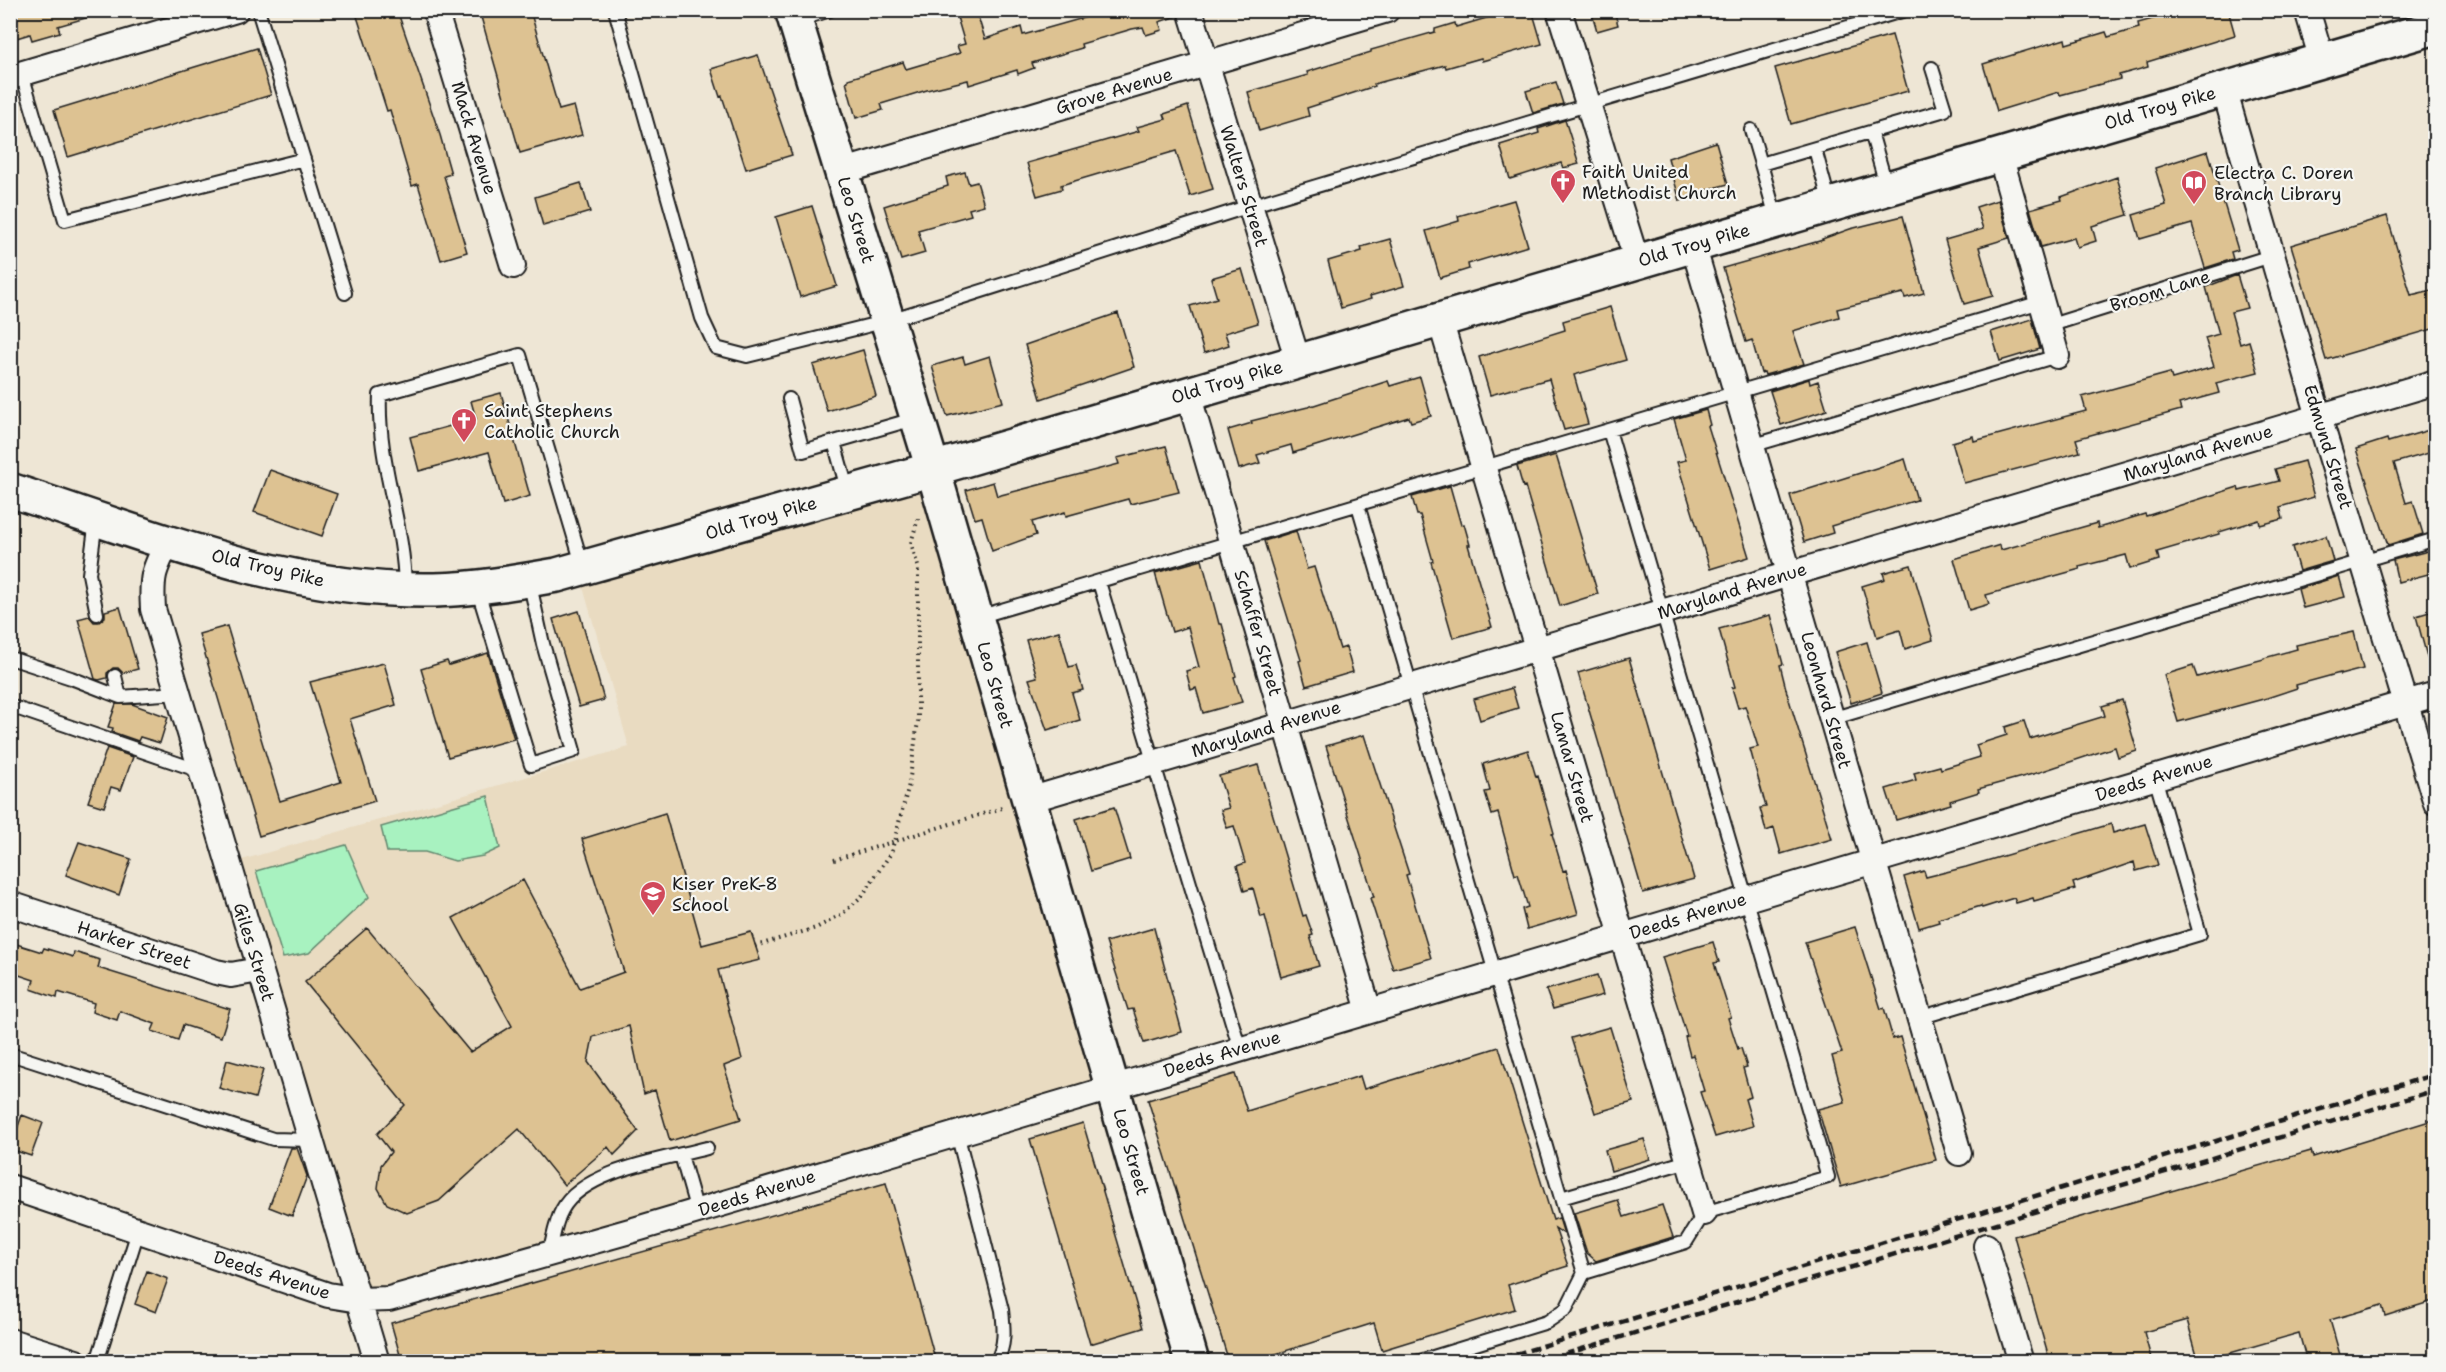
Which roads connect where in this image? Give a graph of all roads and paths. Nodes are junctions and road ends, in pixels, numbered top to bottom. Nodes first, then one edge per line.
1 (236, 10) edge
2 (258, 10) edge
3 (435, 10) edge
4 (615, 10) edge
5 (830, 10) edge
6 (1190, 10) edge
7 (1387, 10) edge
8 (1559, 10) edge
9 (1905, 10) edge
10 (2307, 10) edge
11 (793, 16) edge
12 (2436, 27) edge
13 (2322, 60) junction
14 (1206, 64) junction
15 (1932, 68) dead end
16 (16, 75) edge
17 (2224, 89) junction
18 (1589, 104) junction
19 (1751, 130) dead end
20 (1871, 132) junction
21 (1815, 149) junction
22 (2000, 155) junction
23 (304, 159) junction
24 (1761, 164) junction
25 (841, 172) junction
26 (1887, 188) junction
27 (1831, 205) junction
28 (1250, 206) junction
29 (1777, 221) junction
30 (1693, 245) junction
31 (2271, 256) junction
32 (1637, 262) junction
33 (513, 266) dead end
34 (345, 293) dead end
35 (2041, 302) junction
36 (1440, 320) junction
37 (887, 321) junction
38 (2048, 326) junction
39 (2056, 356) joint
40 (1298, 362) junction
41 (2436, 382) edge
42 (1735, 393) junction
43 (1188, 394) junction
44 (789, 399) dead end
45 (2319, 417) junction
46 (917, 418) junction
47 (1609, 430) junction
48 (834, 442) junction
49 (1751, 446) junction
50 (1484, 467) junction
51 (933, 469) junction
52 (10, 490) edge
53 (848, 493) junction
54 (1358, 505) junction
55 (920, 511) dead end
56 (96, 518) junction
57 (2436, 539) edge
58 (168, 542) junction
59 (1232, 542) junction
60 (2363, 561) junction
61 (583, 568) junction
62 (1788, 574) junction
63 (529, 580) junction
64 (1099, 582) junction
65 (477, 587) junction
66 (405, 589) junction
67 (1662, 612) junction
68 (97, 614) dead end
69 (976, 618) junction
70 (1538, 649) junction
71 (10, 658) edge
72 (115, 676) dead end
73 (1411, 686) junction
74 (178, 693) junction
75 (2436, 694) edge
76 (120, 697) junction
77 (2405, 703) junction
78 (10, 706) edge
79 (1832, 719) junction
80 (1285, 724) junction
81 (1154, 763) junction
82 (200, 771) junction
83 (2155, 777) junction
84 (1029, 800) junction
85 (2436, 804) edge
86 (894, 841) junction
87 (834, 860) dead end
88 (1872, 861) junction
89 (1746, 898) junction
90 (10, 904) edge
91 (1622, 936) junction
92 (755, 946) dead end
93 (259, 970) junction
94 (1495, 973) junction
95 (1369, 1011) junction
96 (1918, 1018) junction
97 (1240, 1049) junction
98 (10, 1054) edge
99 (1112, 1087) junction
100 (957, 1133) junction
101 (311, 1140) junction
102 (707, 1148) dead end
103 (1959, 1154) dead end
104 (681, 1155) junction
105 (1688, 1161) junction
106 (10, 1187) edge
107 (1561, 1198) junction
108 (697, 1211) junction
109 (1704, 1214) junction
110 (138, 1231) junction
111 (1986, 1246) dead end
112 (549, 1254) junction
113 (1584, 1273) junction
114 (359, 1300) junction
115 (10, 1341) edge
116 (76, 1362) edge
117 (97, 1362) edge
118 (377, 1362) edge
119 (996, 1362) edge
120 (1192, 1362) edge
121 (1417, 1362) edge
122 (2021, 1362) edge

1 - 16 street
2 - 23 lane
3 - 33 street, Mack Avenue
4 - 37 lane
5 - 11 lane
6 - 14 street, Walters Street
7 - 14 street, Grove Avenue
8 - 18 street
9 - 18 lane
10 - 13 street
11 - 25 main road, Leo Street
12 - 13 main road, Old Troy Pike
13 - 17 main road, Old Troy Pike
14 - 25 street, Grove Avenue
14 - 28 street, Walters Street
15 - 20 lane
16 - 23 lane
17 - 22 main road, Old Troy Pike
17 - 31 street, Edmund Street
18 - 28 lane
18 - 32 street
19 - 24 lane
20 - 21 lane
20 - 26 lane
21 - 24 lane
21 - 27 lane
22 - 26 main road, Old Troy Pike
22 - 35 street
23 - 34 lane
24 - 29 lane
25 - 37 main road, Leo Street
26 - 27 main road, Old Troy Pike
27 - 29 main road, Old Troy Pike
28 - 37 lane
28 - 40 street, Walters Street
29 - 30 main road, Old Troy Pike
30 - 32 main road, Old Troy Pike
30 - 42 street, Leonhard Street
31 - 38 lane, Broom Lane
31 - 45 street, Edmund Street
32 - 36 main road, Old Troy Pike
35 - 38 street
35 - 42 lane
36 - 40 main road, Old Troy Pike
36 - 50 street, Lamar Street
37 - 46 main road, Leo Street
38 - 39 street
39 - 49 lane
40 - 43 main road, Old Troy Pike
41 - 45 street, Maryland Avenue
42 - 47 lane
42 - 49 street, Leonhard Street
43 - 51 main road, Old Troy Pike
43 - 59 street, Schaffer Street
44 - 48 lane
45 - 60 street, Edmund Street
45 - 62 street, Maryland Avenue
46 - 48 lane
46 - 51 main road, Leo Street
47 - 50 lane
47 - 67 lane
48 - 53 lane
49 - 62 street, Leonhard Street
50 - 54 lane
50 - 70 street, Lamar Street
51 - 53 main road, Old Troy Pike
51 - 69 main road, Leo Street
52 - 56 main road, Old Troy Pike
53 - 61 main road, Old Troy Pike
54 - 59 lane
54 - 73 lane
55 - 86 path
56 - 58 main road, Old Troy Pike
56 - 68 lane
57 - 60 lane
58 - 66 main road, Old Troy Pike
58 - 74 street, Giles Street
59 - 64 lane
59 - 80 street, Schaffer Street
60 - 77 street, Edmund Street
60 - 79 lane
61 - 63 main road, Old Troy Pike
61 - 66 lane
62 - 67 street, Maryland Avenue
62 - 79 street, Leonhard Street
63 - 65 main road, Old Troy Pike
63 - 65 lane
64 - 69 lane
64 - 81 lane
65 - 66 main road, Old Troy Pike
67 - 70 street, Maryland Avenue
67 - 89 lane
69 - 84 main road, Leo Street
70 - 73 street, Maryland Avenue
70 - 91 street, Lamar Street
71 - 76 lane
72 - 76 lane
73 - 80 street, Maryland Avenue
73 - 94 lane
74 - 76 lane
74 - 82 street, Giles Street
75 - 77 street, Deeds Avenue
77 - 83 street, Deeds Avenue
77 - 85 street, Edmund Street
78 - 82 lane
79 - 88 street, Leonhard Street
80 - 81 street, Maryland Avenue
80 - 95 street, Schaffer Street
81 - 84 street, Maryland Avenue
81 - 97 lane
82 - 93 street, Giles Street
83 - 88 street, Deeds Avenue
83 - 96 lane
84 - 86 path
84 - 99 main road, Leo Street
86 - 87 path
86 - 92 path
88 - 89 street, Deeds Avenue
88 - 96 street, Leonhard Street
89 - 91 street, Deeds Avenue
89 - 109 lane
90 - 93 street, Harker Street
91 - 94 street, Deeds Avenue
91 - 105 street, Lamar Street
93 - 101 street, Giles Street
94 - 95 street, Deeds Avenue
94 - 107 lane
95 - 97 street, Deeds Avenue
96 - 103 street, Leonhard Street
97 - 99 street, Deeds Avenue
98 - 101 lane
99 - 100 street, Deeds Avenue
99 - 120 main road, Leo Street
100 - 108 street, Deeds Avenue
100 - 119 lane
101 - 114 street, Giles Street
102 - 104 lane
104 - 108 lane
104 - 112 lane
105 - 107 lane
105 - 109 street, Lamar Street
106 - 110 street, Deeds Avenue
107 - 113 lane
108 - 112 street, Deeds Avenue
109 - 113 lane
110 - 114 street, Deeds Avenue
110 - 117 lane
111 - 122 street
112 - 114 street, Deeds Avenue
113 - 121 lane
114 - 118 street, Giles Street
115 - 116 street

